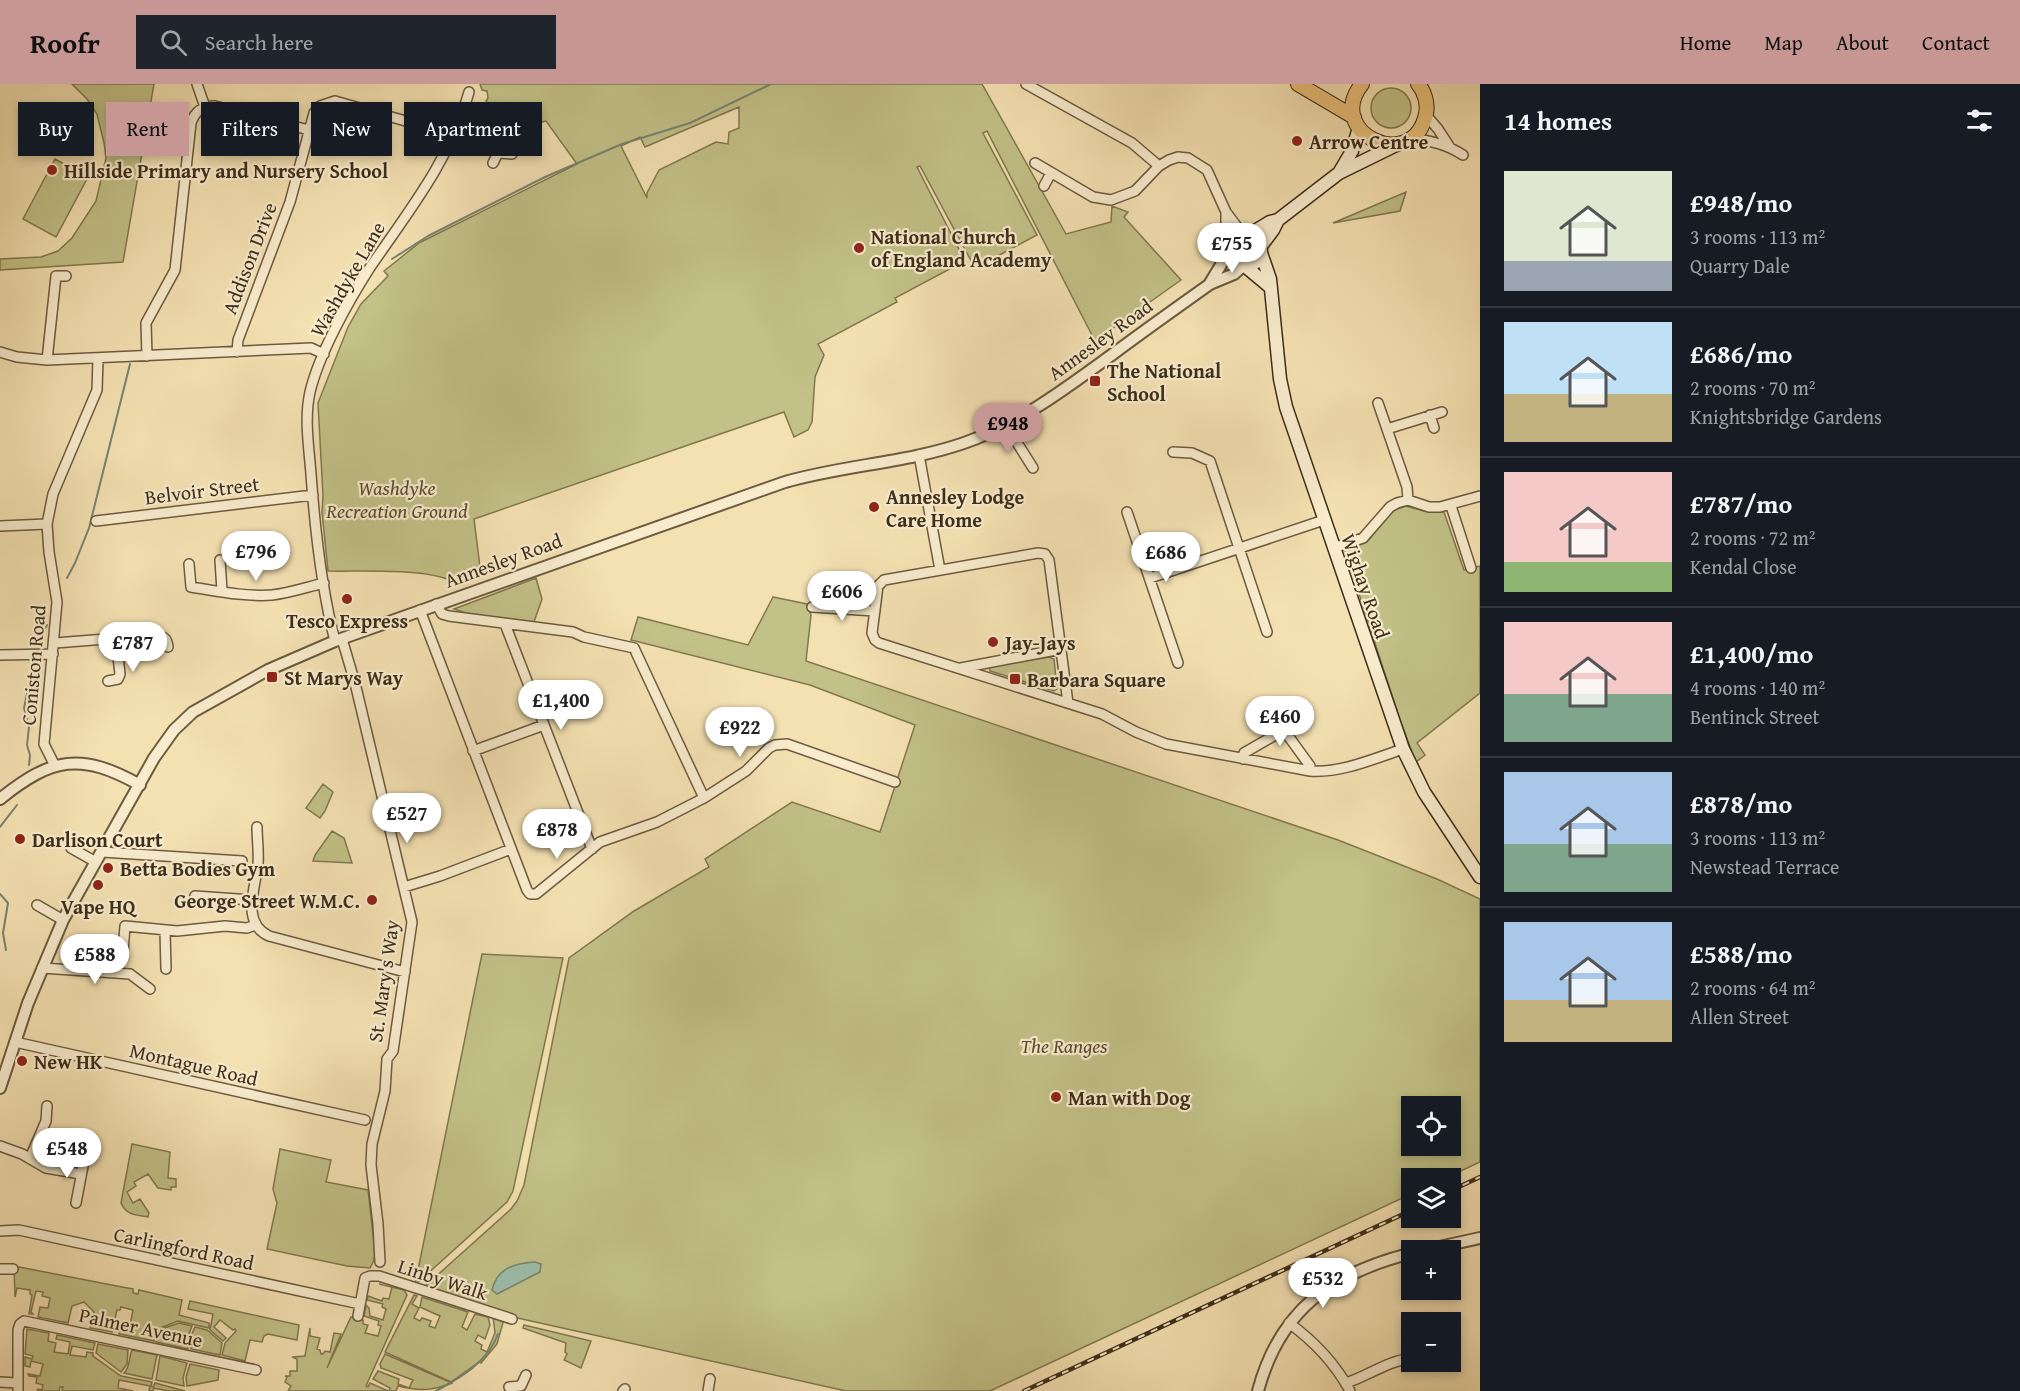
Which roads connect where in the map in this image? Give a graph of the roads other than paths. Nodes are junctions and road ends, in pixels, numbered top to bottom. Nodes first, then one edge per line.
1 (197, 84) edge
2 (1026, 84) edge
3 (1298, 84) edge
4 (1362, 84) edge
5 (1418, 84) edge
6 (1427, 91) edge
7 (469, 92) dead end
8 (204, 102) edge
9 (466, 102) edge
10 (201, 106) edge
11 (1426, 115) junction
12 (404, 120) edge
13 (1356, 123) junction
14 (299, 127) edge
15 (309, 130) junction
16 (1411, 138) junction
17 (1396, 145) junction
18 (1449, 146) junction
19 (1463, 155) dead end
20 (445, 156) edge
21 (496, 156) edge
22 (493, 163) dead end
23 (1035, 163) dead end
24 (1159, 166) junction
25 (1051, 172) junction
26 (1339, 173) junction
27 (1044, 186) dead end
28 (1226, 212) junction
29 (1278, 220) junction
30 (1246, 236) junction
31 (1231, 248) junction
32 (1261, 249) junction
33 (1244, 267) junction
34 (45, 276) dead end
35 (1210, 284) junction
36 (1270, 287) junction
37 (0, 352) edge
38 (237, 352) junction
39 (324, 354) junction
40 (147, 356) junction
41 (98, 359) junction
42 (47, 360) junction
43 (1378, 403) dead end
44 (1442, 412) dead end
45 (1430, 415) junction
46 (1006, 425) junction
47 (1434, 428) dead end
48 (1387, 429) junction
49 (1173, 452) dead end
50 (919, 455) junction
51 (1033, 468) dead end
52 (313, 495) junction
53 (1480, 496) edge
54 (1408, 500) junction
55 (1451, 506) junction
56 (1127, 512) dead end
57 (1324, 520) junction
58 (96, 521) dead end
59 (47, 524) junction
60 (0, 526) edge
61 (1239, 548) junction
62 (1333, 548) junction
63 (220, 560) dead end
64 (189, 564) dead end
65 (1472, 568) dead end
66 (940, 570) junction
67 (1150, 578) junction
68 (324, 582) junction
69 (222, 591) junction
70 (436, 604) junction
71 (812, 607) dead end
72 (420, 610) junction
73 (874, 611) junction
74 (505, 624) junction
75 (1267, 632) dead end
76 (116, 639) junction
77 (338, 640) junction
78 (55, 643) junction
79 (168, 647) dead end
80 (1061, 649) junction
81 (53, 654) junction
82 (0, 655) edge
83 (1178, 663) dead end
84 (958, 668) junction
85 (108, 681) dead end
86 (1068, 703) junction
87 (544, 725) junction
88 (1403, 749) junction
89 (473, 751) junction
90 (1244, 759) junction
91 (55, 766) junction
92 (1310, 771) junction
93 (895, 782) dead end
94 (140, 785) junction
95 (705, 798) junction
96 (0, 799) edge
97 (257, 827) dead end
98 (71, 848) dead end
99 (511, 849) junction
100 (592, 849) junction
101 (102, 852) junction
102 (242, 861) dead end
103 (96, 862) junction
104 (1480, 877) edge
105 (404, 887) junction
106 (195, 896) dead end
107 (252, 900) junction
108 (37, 904) dead end
109 (63, 920) junction
110 (255, 925) junction
111 (165, 931) junction
112 (123, 952) dead end
113 (42, 968) junction
114 (166, 969) dead end
115 (405, 972) junction
116 (150, 989) dead end
117 (15, 1042) junction
118 (0, 1088) edge
119 (50, 1113) dead end
120 (365, 1120) dead end
121 (0, 1146) edge
122 (30, 1158) junction
123 (84, 1161) dead end
124 (81, 1174) junction
125 (76, 1203) dead end
126 (0, 1231) edge
127 (1480, 1238) edge
128 (1461, 1242) edge
129 (1401, 1257) edge
130 (0, 1269) edge
131 (13, 1269) dead end
132 (379, 1269) junction
133 (360, 1304) junction
134 (358, 1316) dead end
135 (512, 1319) dead end
136 (1289, 1323) junction
137 (1401, 1361) edge
138 (256, 1370) dead end
139 (526, 1375) dead end
140 (0, 1382) edge
141 (17, 1387) edge
142 (509, 1387) dead end
143 (1348, 1387) edge
144 (524, 1388) edge
145 (1258, 1391) edge

1 - 8 street
2 - 24 street
3 - 13 main road
4 - 13 main road
5 - 6 main road
6 - 11 main road
7 - 9 street, Washdyke Lane
10 - 40 street
11 - 16 main road
11 - 18 street
12 - 15 street, Addison Drive
13 - 17 main road
13 - 26 main road
14 - 15 street
15 - 38 street, Addison Drive
16 - 17 main road
16 - 18 street
17 - 26 main road
18 - 19 street
20 - 39 street, Washdyke Lane
21 - 22 street
23 - 25 street
24 - 25 street
24 - 28 street
25 - 27 street
26 - 29 main road
28 - 30 street
28 - 31 street
29 - 30 main road
29 - 32 main road
30 - 31 main road
30 - 32 main road
31 - 33 main road
31 - 35 street, Annesley Road
32 - 33 main road
32 - 36 main road, Wighay Road
33 - 35 street, Annesley Road
33 - 36 main road
34 - 42 street
35 - 46 street, Annesley Road
36 - 57 main road, Wighay Road
37 - 42 street
38 - 39 street
38 - 40 street
39 - 52 street, Washdyke Lane
40 - 41 street
41 - 42 street
41 - 59 street, Coniston Road
43 - 48 street
44 - 45 street
45 - 47 street
45 - 48 street
46 - 50 street, Annesley Road
46 - 51 street
48 - 54 street
49 - 61 street
50 - 66 street
50 - 70 street, Annesley Road
52 - 58 street, Belvoir Street
52 - 68 street, Washdyke Lane
53 - 55 street
54 - 55 street
54 - 62 street
55 - 65 street
56 - 67 street
57 - 61 street
57 - 62 main road, Wighay Road
59 - 60 street
59 - 78 street, Coniston Road
61 - 67 street
61 - 75 street
62 - 88 main road, Wighay Road
63 - 69 street
64 - 69 street
66 - 73 street
66 - 80 street
67 - 83 street
68 - 69 street
68 - 77 street, Washdyke Lane
70 - 72 street, Annesley Road
70 - 74 street
71 - 73 street
72 - 77 street, Annesley Road
72 - 89 street
73 - 84 street
74 - 87 street
74 - 95 street
76 - 78 street
76 - 79 street
76 - 85 street
77 - 94 street, Annesley Road
77 - 105 street, St. Mary's Way
78 - 81 street, Coniston Road
80 - 84 street
80 - 86 street
81 - 82 street
81 - 91 street, Coniston Road
84 - 86 street
86 - 90 street
87 - 89 street
87 - 100 street
88 - 92 street
88 - 104 main road, Wighay Road
89 - 99 street
90 - 92 street
90 - 92 street
91 - 94 street
91 - 96 street
93 - 95 street
94 - 101 street, Annesley Road
95 - 100 street
97 - 107 street
98 - 103 street
99 - 100 street
99 - 105 street
101 - 102 street
101 - 103 street, Annesley Road
103 - 109 street, Annesley Road
105 - 115 street, St. Mary's Way
106 - 107 street
107 - 110 street
108 - 109 street
109 - 113 street, Annesley Road
110 - 111 street
110 - 115 street
111 - 112 street
111 - 114 street
113 - 116 street
113 - 117 street, Annesley Road
115 - 132 street, St. Mary's Way
117 - 118 street, Annesley Road
117 - 120 street, Montague Road
119 - 122 street
121 - 122 street
122 - 124 street
123 - 124 street
124 - 125 street
126 - 133 street, Carlingford Road
127 - 128 street
129 - 136 street
130 - 131 street
132 - 133 street, Linby Walk
132 - 135 street, Linby Walk
133 - 134 street, Linby Walk
136 - 143 street
136 - 145 street
137 - 143 street
138 - 141 street, Palmer Avenue
139 - 144 street
140 - 141 street
142 - 144 street

